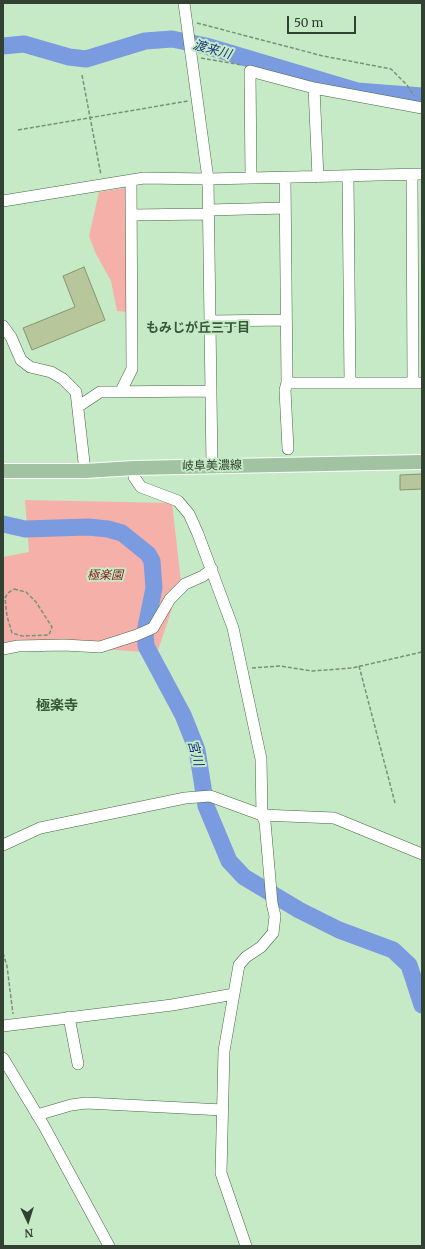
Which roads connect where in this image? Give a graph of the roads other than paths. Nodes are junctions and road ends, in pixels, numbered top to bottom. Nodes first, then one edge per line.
1 (184, 3) edge
2 (314, 88) junction
3 (419, 104) edge
4 (417, 174) edge
5 (348, 176) junction
6 (285, 177) junction
7 (318, 177) junction
8 (250, 178) junction
9 (208, 179) junction
10 (131, 180) junction
11 (3, 202) edge
12 (285, 208) junction
13 (209, 212) junction
14 (131, 215) junction
15 (286, 320) junction
16 (211, 321) junction
17 (3, 326) edge
18 (418, 382) edge
19 (287, 383) junction
20 (350, 383) junction
21 (121, 391) junction
22 (211, 391) junction
23 (79, 406) junction
24 (288, 449) dead end
25 (422, 462) edge
26 (212, 466) junction
27 (134, 468) junction
28 (3, 471) edge
29 (85, 471) junction
30 (212, 569) junction
31 (3, 648) edge
32 (262, 815) junction
33 (3, 845) edge
34 (422, 854) edge
35 (234, 994) junction
36 (69, 1017) junction
37 (8, 1025) edge
38 (3, 1058) edge
39 (78, 1064) dead end
40 (223, 1110) junction
41 (36, 1115) junction
42 (109, 1246) edge
43 (246, 1246) edge

1 - 9 street
2 - 3 street
2 - 7 street
2 - 8 street
4 - 5 street
4 - 18 street
5 - 7 street
5 - 20 street
6 - 7 street
6 - 8 street
6 - 12 street
8 - 9 street
9 - 10 street
9 - 13 street
10 - 11 street
10 - 14 street
12 - 13 street
12 - 15 street
13 - 14 street
13 - 16 street
14 - 21 street
15 - 16 street
15 - 19 street
16 - 22 street
17 - 23 street
18 - 20 street
19 - 20 street
19 - 24 street
21 - 22 street
21 - 23 street
22 - 26 street
23 - 29 street
25 - 26 main road, 岐阜美濃線
26 - 27 main road, 岐阜美濃線
27 - 29 main road, 岐阜美濃線
27 - 30 street
28 - 29 main road, 岐阜美濃線
30 - 31 street
30 - 32 street
32 - 33 street
32 - 34 street
32 - 35 street
35 - 36 street
35 - 40 street
36 - 37 street
36 - 39 street
38 - 41 street
40 - 41 street
40 - 43 street
41 - 42 street

